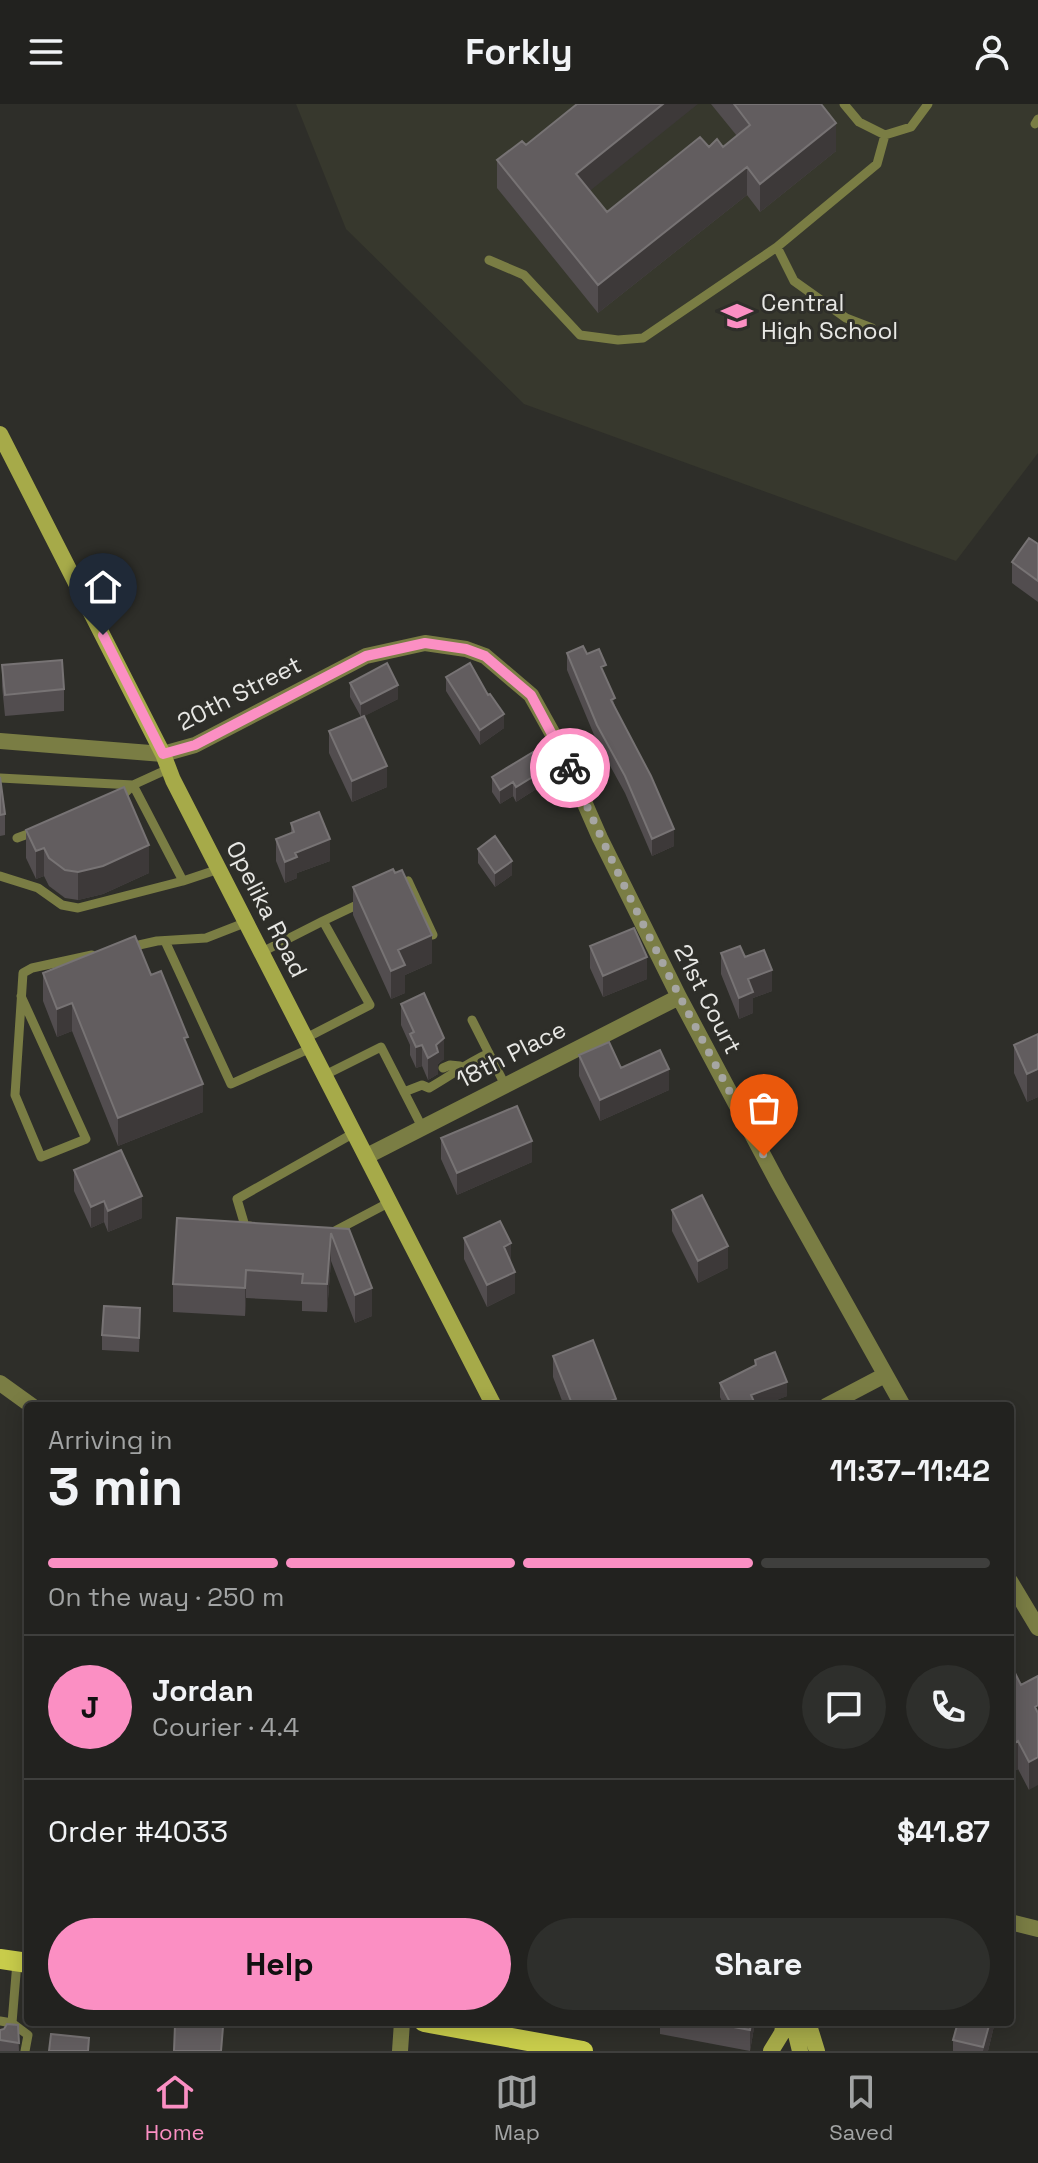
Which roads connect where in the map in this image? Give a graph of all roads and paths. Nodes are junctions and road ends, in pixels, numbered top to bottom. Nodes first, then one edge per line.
1 (844, 104) edge
2 (928, 104) edge
3 (885, 135) junction
4 (777, 247) junction
5 (489, 260) dead end
6 (872, 328) dead end
7 (0, 434) edge
8 (447, 645) joint
9 (0, 741) edge
10 (166, 762) junction
11 (0, 778) edge
12 (133, 785) junction
13 (102, 807) edge
14 (46, 827) edge
15 (17, 838) dead end
16 (219, 869) junction
17 (0, 876) edge
18 (183, 881) junction
19 (394, 888) edge
20 (380, 894) edge
21 (323, 921) junction
22 (247, 922) junction
23 (433, 935) edge
24 (165, 941) junction
25 (125, 948) edge
26 (110, 951) edge
27 (262, 952) junction
28 (21, 996) junction
29 (679, 997) junction
30 (472, 1020) dead end
31 (309, 1043) junction
32 (489, 1053) junction
33 (460, 1066) junction
34 (443, 1068) dead end
35 (325, 1075) junction
36 (505, 1085) junction
37 (404, 1092) junction
38 (422, 1127) junction
39 (354, 1133) junction
40 (367, 1156) junction
41 (390, 1202) junction
42 (260, 1227) edge
43 (319, 1231) edge
44 (885, 1375) junction
45 (0, 1383) edge
46 (26, 1402) edge
47 (492, 1402) edge
48 (834, 1402) edge
49 (901, 1402) edge
50 (1014, 1588) edge
51 (1038, 1628) edge
52 (1014, 1923) edge
53 (1038, 1929) edge
54 (15, 1961) edge
55 (5, 2022) edge
56 (402, 2026) edge
57 (446, 2026) edge
58 (783, 2026) edge
59 (794, 2026) edge
60 (810, 2028) edge
61 (1, 2033) edge
62 (25, 2051) edge
63 (400, 2051) edge
64 (583, 2051) edge
65 (771, 2051) edge
66 (800, 2051) edge
67 (817, 2051) edge
68 (827, 2051) edge

1 - 3 lane
2 - 3 lane
3 - 4 lane
4 - 5 lane
4 - 6 lane
7 - 10 main road, Opelika Road
8 - 10 street, 20th Street
8 - 29 street, 21st Court
9 - 10 street, 20th Street
10 - 12 lane
10 - 16 main road, Opelika Road
11 - 12 lane
12 - 13 lane
12 - 18 lane
14 - 15 lane
16 - 18 lane
16 - 22 main road, Opelika Road
17 - 18 lane
19 - 23 lane
20 - 21 lane
21 - 27 lane
21 - 31 lane
22 - 24 lane
22 - 27 main road, Opelika Road
24 - 25 lane
24 - 31 lane
26 - 28 lane
27 - 31 main road, Opelika Road
28 - 28 lane
29 - 36 street, 18th Place
29 - 44 street, 21st Court
30 - 32 lane
31 - 35 main road, Opelika Road
32 - 33 lane
32 - 36 lane
33 - 34 lane
33 - 37 lane
35 - 37 lane
35 - 39 main road, Opelika Road
36 - 38 street, 18th Place
37 - 38 lane
38 - 40 street, 18th Place
39 - 40 main road, Opelika Road
39 - 42 lane
40 - 41 main road, Opelika Road
41 - 43 lane
41 - 47 main road, Opelika Road
44 - 48 street
44 - 49 street, 21st Court
45 - 46 street
50 - 51 street
52 - 53 street
54 - 55 lane
55 - 61 lane
55 - 62 lane
56 - 63 street
57 - 64 main road
58 - 65 main road
59 - 66 main road
60 - 67 main road
60 - 68 main road

